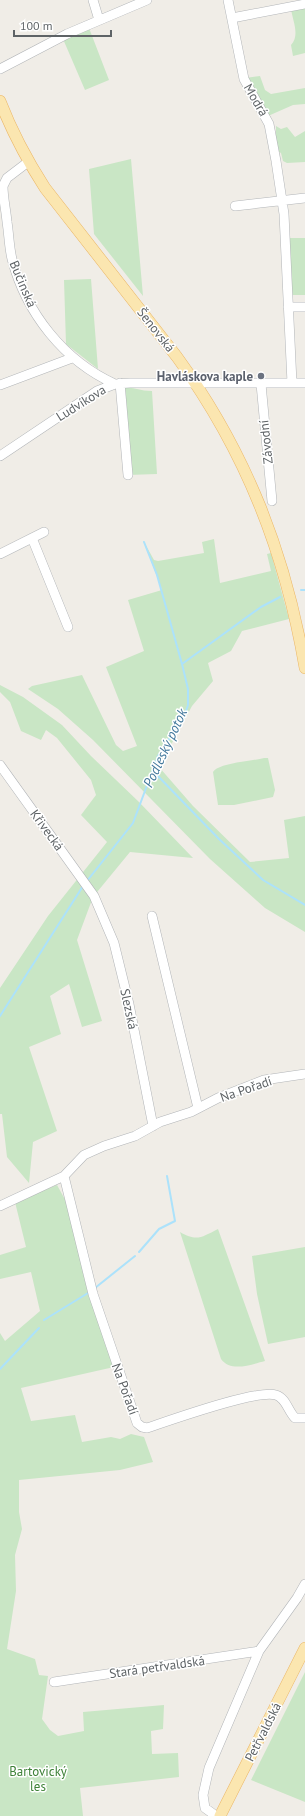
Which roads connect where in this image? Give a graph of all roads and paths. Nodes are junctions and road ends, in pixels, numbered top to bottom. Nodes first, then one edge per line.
1 (93, 0) edge
2 (147, 0) edge
3 (228, 0) edge
4 (305, 4) edge
5 (232, 18) junction
6 (100, 20) junction
7 (0, 69) edge
8 (0, 100) edge
9 (28, 162) junction
10 (305, 198) edge
11 (282, 200) junction
12 (235, 206) dead end
13 (288, 307) junction
14 (305, 307) edge
15 (72, 358) junction
16 (117, 383) junction
17 (196, 383) junction
18 (292, 383) junction
19 (305, 383) edge
20 (261, 384) junction
21 (0, 385) edge
22 (0, 456) edge
23 (128, 475) dead end
24 (272, 500) dead end
25 (44, 532) dead end
26 (32, 538) junction
27 (0, 554) edge
28 (68, 627) dead end
29 (305, 668) edge
30 (0, 765) edge
31 (94, 896) joint
32 (152, 916) dead end
33 (305, 1074) edge
34 (198, 1108) junction
35 (153, 1126) junction
36 (64, 1176) junction
37 (0, 1206) edge
38 (305, 1418) edge
39 (305, 1584) edge
40 (305, 1648) edge
41 (259, 1651) junction
42 (54, 1682) dead end
43 (216, 1816) edge
44 (220, 1816) edge

1 - 6 street
2 - 6 street
3 - 5 street, Modrá
4 - 5 street
5 - 11 street, Modrá
6 - 7 street
8 - 9 main road, Šenovská
9 - 15 street, Bučinská
9 - 17 main road, Šenovská
10 - 11 street
11 - 12 street
11 - 13 street, Modrá
13 - 14 street
13 - 18 street, Modrá
15 - 16 street, Bučinská
15 - 21 street
16 - 17 street, Ludvíkova
16 - 22 street, Ludvíkova
16 - 23 street
17 - 20 street
17 - 29 main road, Šenovská
18 - 19 street
18 - 20 street
20 - 24 street, Závodní
25 - 26 street
26 - 27 street
26 - 28 street
30 - 31 street, Křivecká
31 - 35 street, Slezská
32 - 34 street
33 - 34 street, Na Pořadí
34 - 35 street, Na Pořadí
35 - 36 street, Na Pořadí
36 - 37 street, Na Pořadí
36 - 38 street, Na Pořadí
39 - 41 street
40 - 44 main road, Petřvaldská
41 - 42 street, Stará petřvaldská
41 - 43 street

